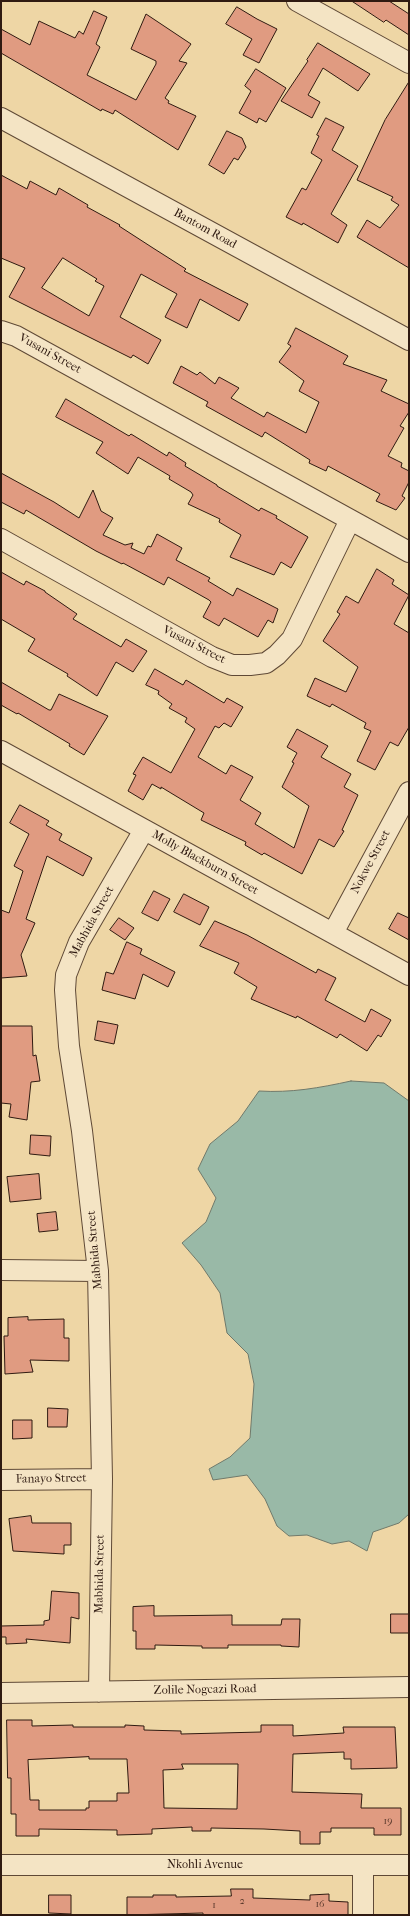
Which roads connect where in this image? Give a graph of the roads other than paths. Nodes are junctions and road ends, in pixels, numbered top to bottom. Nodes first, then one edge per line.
1 (297, 1) edge
2 (409, 62) edge
3 (1, 118) edge
4 (1, 331) edge
5 (409, 340) edge
6 (350, 520) junction
7 (1, 539) edge
8 (409, 552) edge
9 (1, 751) edge
10 (409, 792) edge
11 (144, 830) junction
12 (333, 933) junction
13 (409, 975) edge
14 (1, 1270) edge
15 (98, 1270) junction
16 (102, 1478) junction
17 (1, 1480) edge
18 (409, 1688) edge
19 (1, 1692) edge
20 (99, 1692) junction
21 (409, 1864) edge
22 (1, 1865) edge
23 (363, 1865) junction
24 (363, 1915) edge

1 - 2 street
3 - 5 street, Bantom Road
4 - 6 street, Vusani Street
6 - 7 street, Vusani Street
6 - 8 street, Vusani Street
9 - 11 street, Molly Blackburn Street
10 - 12 street, Nokwe Street
11 - 12 street, Molly Blackburn Street
11 - 15 street, Mabhida Street
12 - 13 street, Molly Blackburn Street
14 - 15 street
15 - 16 street, Mabhida Street
16 - 17 street, Fanayo Street
16 - 20 street, Mabhida Street
18 - 20 street, Zolile Nogcazi Road
19 - 20 street, Zolile Nogcazi Road
21 - 23 street, Nkohli Avenue
22 - 23 street, Nkohli Avenue
23 - 24 street

